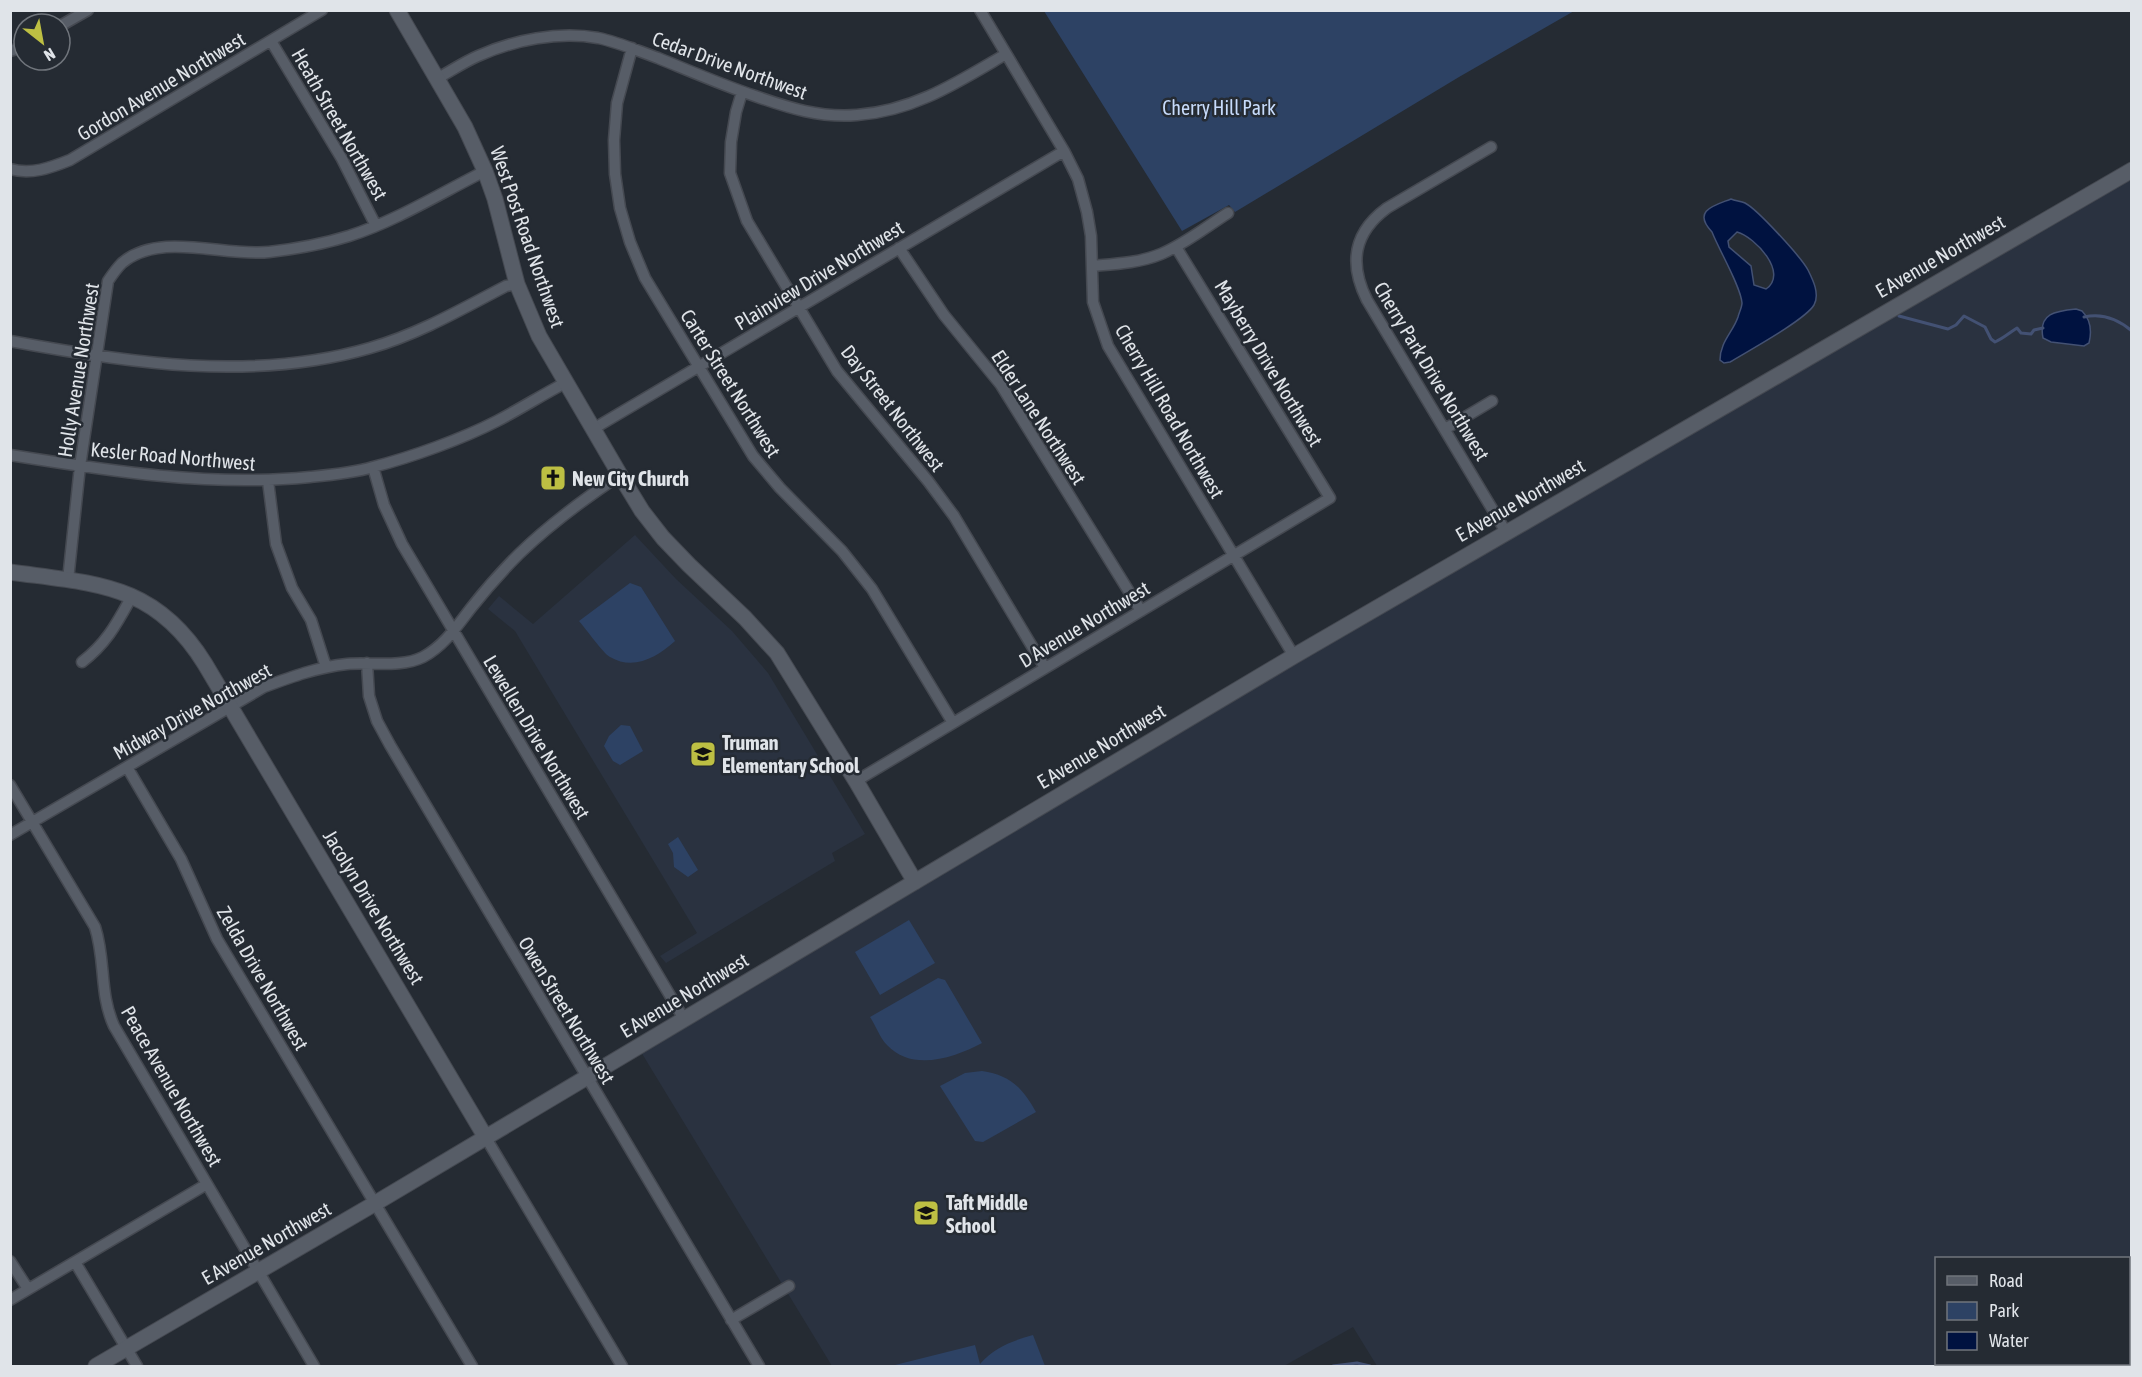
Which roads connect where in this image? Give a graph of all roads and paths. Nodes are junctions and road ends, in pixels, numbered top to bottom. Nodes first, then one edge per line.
1 (88, 10) edge
2 (322, 10) edge
3 (397, 10) edge
4 (980, 10) edge
5 (72, 20) edge
6 (271, 41) junction
7 (632, 48) junction
8 (1006, 54) junction
9 (438, 78) junction
10 (742, 92) junction
11 (1491, 147) dead end
12 (1064, 151) junction
13 (10, 169) edge
14 (2132, 170) edge
15 (485, 171) junction
16 (1228, 213) dead end
17 (376, 226) junction
18 (1176, 247) junction
19 (899, 248) junction
20 (1092, 266) junction
21 (518, 284) junction
22 (798, 308) junction
23 (10, 341) edge
24 (95, 357) junction
25 (698, 367) junction
26 (565, 383) junction
27 (1492, 401) dead end
28 (593, 429) junction
29 (1445, 429) junction
30 (10, 455) edge
31 (80, 466) junction
32 (373, 467) junction
33 (620, 475) junction
34 (268, 481) junction
35 (1330, 498) joint
36 (1506, 532) junction
37 (1234, 556) junction
38 (10, 572) edge
39 (68, 580) junction
40 (132, 596) junction
41 (1140, 611) junction
42 (453, 632) junction
43 (1294, 656) junction
44 (82, 662) dead end
45 (367, 663) junction
46 (326, 667) junction
47 (1045, 668) junction
48 (230, 706) junction
49 (953, 723) junction
50 (127, 767) junction
51 (856, 781) junction
52 (10, 785) edge
53 (32, 823) junction
54 (10, 836) edge
55 (915, 882) junction
56 (684, 1020) junction
57 (586, 1078) junction
58 (486, 1138) junction
59 (207, 1184) junction
60 (374, 1204) junction
61 (10, 1261) edge
62 (75, 1262) junction
63 (258, 1272) junction
64 (789, 1286) dead end
65 (28, 1289) junction
66 (10, 1300) edge
67 (731, 1320) junction
68 (126, 1349) junction
69 (96, 1366) edge
70 (137, 1366) edge
71 (314, 1366) edge
72 (471, 1366) edge
73 (622, 1366) edge
74 (759, 1366) edge

1 - 5 street
2 - 6 street, Gordon Avenue Northwest
3 - 9 street, West Post Road Northwest
4 - 8 street, Cherry Hill Road Northwest
6 - 13 street, Gordon Avenue Northwest
6 - 17 street, Heath Street Northwest
7 - 9 street, Cedar Drive Northwest
7 - 10 street, Cedar Drive Northwest
7 - 25 street, Carter Street Northwest
8 - 10 street, Cedar Drive Northwest
8 - 12 street, Cherry Hill Road Northwest
9 - 15 street, West Post Road Northwest
10 - 22 street, Day Street Northwest
11 - 29 street, Cherry Park Drive Northwest
12 - 19 street, Plainview Drive Northwest
12 - 20 street, Cherry Hill Road Northwest
14 - 36 street, E Avenue Northwest
15 - 17 street, Holly Avenue Northwest
15 - 21 street, West Post Road Northwest
16 - 18 street
17 - 24 street, Holly Avenue Northwest
18 - 20 street
18 - 35 street, Mayberry Drive Northwest
19 - 22 street, Plainview Drive Northwest
19 - 41 street, Elder Lane Northwest
20 - 37 street, Cherry Hill Road Northwest
21 - 24 street
21 - 26 street, West Post Road Northwest
22 - 25 street, Plainview Drive Northwest
22 - 47 street, Day Street Northwest
23 - 24 street
24 - 31 street, Holly Avenue Northwest
25 - 28 street, Plainview Drive Northwest
25 - 49 street, Carter Street Northwest
26 - 28 street, West Post Road Northwest
26 - 32 street, Kesler Road Northwest
27 - 29 street
28 - 33 street, West Post Road Northwest
29 - 36 street, Cherry Park Drive Northwest
30 - 31 street, Kesler Road Northwest
31 - 34 street, Kesler Road Northwest
31 - 39 street, Holly Avenue Northwest
32 - 34 street, Kesler Road Northwest
32 - 42 street, Lewellen Drive Northwest
33 - 42 street, Midway Drive Northwest
33 - 51 street, West Post Road Northwest
34 - 46 street
35 - 37 street, D Avenue Northwest
36 - 43 street, E Avenue Northwest
37 - 41 street, D Avenue Northwest
37 - 43 street, Cherry Hill Road Northwest
38 - 39 street, Jacolyn Drive Northwest
39 - 40 street, Jacolyn Drive Northwest
40 - 44 street
40 - 48 street, Jacolyn Drive Northwest
41 - 47 street, D Avenue Northwest
42 - 45 street, Midway Drive Northwest
42 - 56 street, Lewellen Drive Northwest
43 - 55 street, E Avenue Northwest
45 - 46 street, Midway Drive Northwest
45 - 57 street, Owen Street Northwest
46 - 48 street, Midway Drive Northwest
47 - 49 street, D Avenue Northwest
48 - 50 street, Midway Drive Northwest
48 - 58 street, Jacolyn Drive Northwest
49 - 51 street, D Avenue Northwest
50 - 53 street, Midway Drive Northwest
50 - 60 street, Zelda Drive Northwest
51 - 55 street, West Post Road Northwest
52 - 53 street, Peace Avenue Northwest
53 - 54 street, Midway Drive Northwest
53 - 59 street, Peace Avenue Northwest
55 - 56 street, E Avenue Northwest
56 - 57 street, E Avenue Northwest
57 - 58 street, E Avenue Northwest
57 - 67 street, Owen Street Northwest
58 - 60 street, E Avenue Northwest
58 - 73 street, Jacolyn Drive Northwest
59 - 62 street
59 - 63 street, Peace Avenue Northwest
60 - 63 street, E Avenue Northwest
60 - 72 street, Zelda Drive Northwest
61 - 65 street
62 - 65 street
62 - 68 street
63 - 68 street, E Avenue Northwest
63 - 71 street, Peace Avenue Northwest
64 - 67 street
65 - 66 street
67 - 74 street, Owen Street Northwest
68 - 69 street, E Avenue Northwest
68 - 70 street

